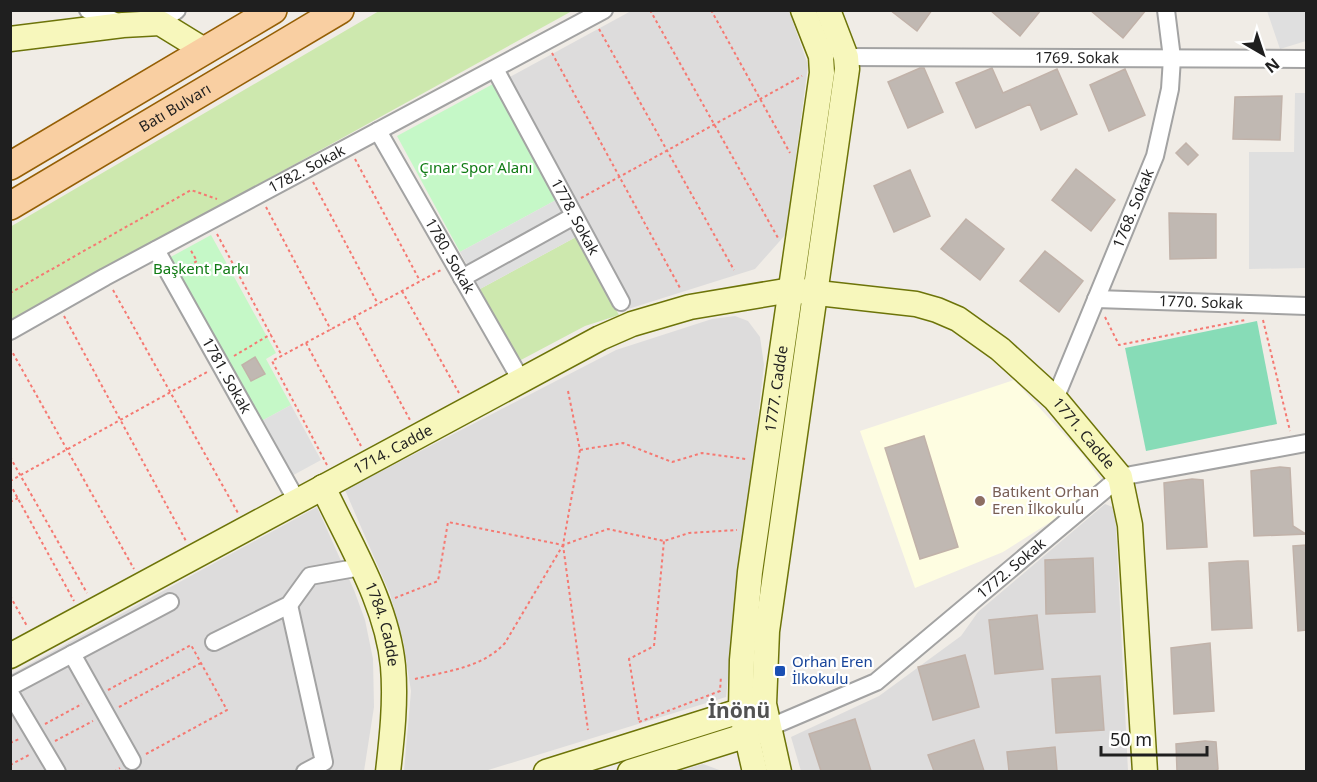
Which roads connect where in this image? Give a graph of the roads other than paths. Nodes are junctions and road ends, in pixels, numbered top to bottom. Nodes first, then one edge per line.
1 (88, 10) edge
2 (273, 10) edge
3 (340, 10) edge
4 (802, 10) edge
5 (828, 10) edge
6 (1166, 10) edge
7 (598, 14) edge
8 (169, 17) edge
9 (123, 25) junction
10 (10, 39) edge
11 (203, 52) junction
12 (846, 57) junction
13 (1172, 58) junction
14 (1306, 59) edge
15 (495, 69) junction
16 (378, 131) junction
17 (10, 166) edge
18 (10, 206) edge
19 (571, 211) junction
20 (156, 250) junction
21 (458, 270) junction
22 (793, 278) junction
23 (815, 292) junction
24 (1096, 299) junction
25 (621, 302) dead end
26 (1306, 306) edge
27 (10, 331) edge
28 (521, 380) junction
29 (1055, 399) junction
30 (1300, 445) edge
31 (1120, 477) junction
32 (329, 484) junction
33 (297, 501) junction
34 (360, 567) junction
35 (170, 602) dead end
36 (289, 605) junction
37 (214, 642) dead end
38 (72, 654) junction
39 (10, 656) edge
40 (10, 687) edge
41 (10, 693) edge
42 (764, 704) junction
43 (741, 711) junction
44 (768, 728) junction
45 (744, 736) junction
46 (132, 762) road end
47 (57, 771) edge
48 (305, 771) edge
49 (388, 771) edge
50 (546, 771) edge
51 (630, 771) edge
52 (755, 771) edge
53 (779, 771) edge
54 (1145, 771) edge

1 - 9 street
2 - 11 main road
3 - 18 main road, Batı Bulvarı
4 - 22 street, 1777. Cadde
5 - 12 street, 1777. Cadde
6 - 13 street, 1768. Sokak
7 - 15 street, 1782. Sokak
8 - 9 street
8 - 11 street
9 - 10 street
11 - 17 main road
12 - 13 street, 1769. Sokak
12 - 23 street, 1777. Cadde
13 - 14 street, 1769. Sokak
13 - 24 street, 1768. Sokak
15 - 16 street, 1782. Sokak
15 - 19 street, 1778. Sokak
16 - 20 street, 1782. Sokak
16 - 21 street, 1780. Sokak
19 - 21 street
19 - 25 street, 1778. Sokak
20 - 27 street, 1782. Sokak
20 - 33 street, 1781. Sokak
21 - 28 street, 1780. Sokak
22 - 23 street, 1771. Cadde
22 - 28 street, 1714. Cadde
22 - 43 street, 1777. Cadde
23 - 29 street, 1771. Cadde
23 - 42 street, 1777. Cadde
24 - 26 street, 1770. Sokak
24 - 29 street, 1768. Sokak
28 - 32 street, 1714. Cadde
29 - 31 street, 1771. Cadde
30 - 31 street, 1772. Sokak
31 - 44 street, 1772. Sokak
31 - 54 street, 1771. Cadde
32 - 33 street, 1714. Cadde
32 - 34 street, 1784. Cadde
33 - 39 street, 1714. Cadde
34 - 36 street
34 - 49 street, 1784. Cadde
35 - 38 street
36 - 37 street
36 - 48 street
38 - 40 street
38 - 46 street
41 - 47 street
42 - 43 street
42 - 44 street, 1777. Cadde
43 - 45 street, 1777. Cadde
43 - 50 street
44 - 45 street
44 - 53 street, 1777. Cadde
45 - 51 street
45 - 52 street, 1777. Cadde

